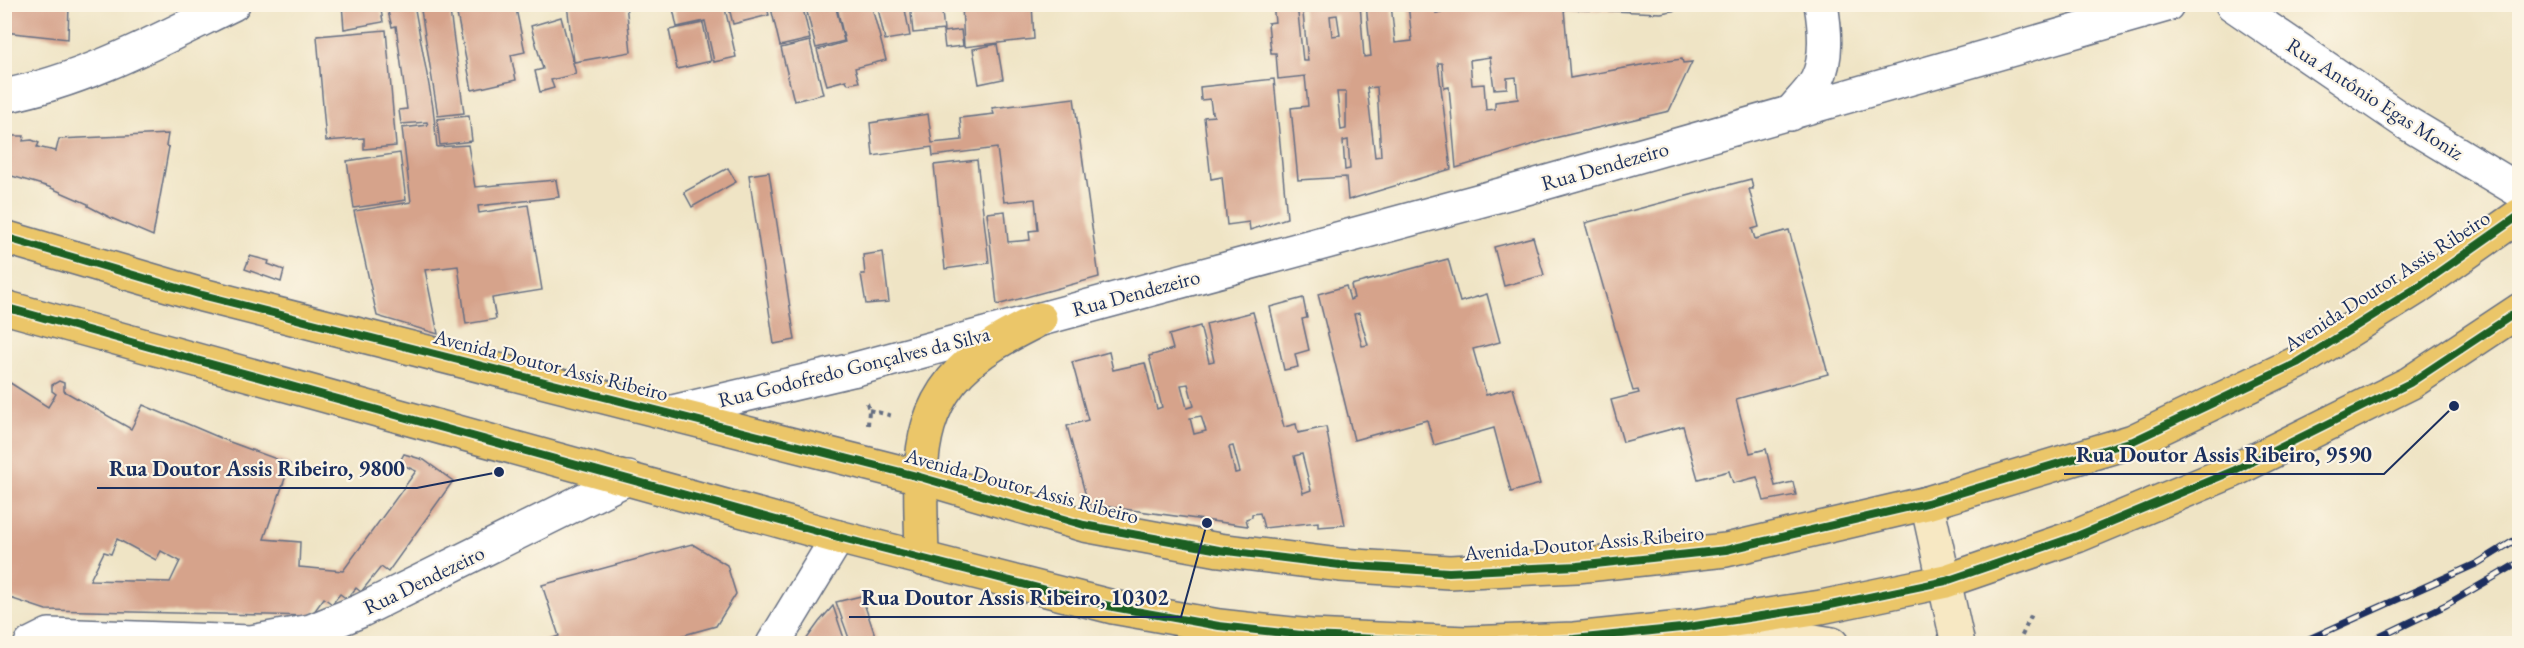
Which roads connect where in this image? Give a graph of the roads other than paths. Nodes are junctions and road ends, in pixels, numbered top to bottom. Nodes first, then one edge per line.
1 (233, 4) edge
2 (1821, 4) edge
3 (2175, 4) edge
4 (2232, 4) edge
5 (2165, 5) edge
6 (4, 96) edge
7 (1790, 114) junction
8 (2520, 191) edge
9 (2520, 215) edge
10 (4, 237) edge
11 (4, 307) edge
12 (2520, 310) edge
13 (1040, 319) junction
14 (668, 414) junction
15 (920, 477) junction
16 (628, 478) junction
17 (1927, 503) junction
18 (838, 537) junction
19 (922, 560) junction
20 (1946, 581) junction
21 (1681, 628) junction
22 (31, 644) edge
23 (772, 644) edge
24 (1832, 644) edge
25 (1958, 644) edge

1 - 6 street
2 - 7 street
3 - 5 street
4 - 8 street, Rua Antônio Egas Moniz
5 - 7 street, Rua Dendezeiro
7 - 13 street, Rua Dendezeiro
9 - 17 main road, Avenida Doutor Assis Ribeiro
10 - 14 main road, Avenida Doutor Assis Ribeiro
11 - 16 main road
12 - 20 main road
13 - 14 street, Rua Godofredo Gonçalves da Silva
13 - 15 main road
14 - 15 main road, Avenida Doutor Assis Ribeiro
15 - 17 main road, Avenida Doutor Assis Ribeiro
15 - 19 main road
16 - 18 main road
16 - 22 street, Rua Dendezeiro
17 - 20 main road
18 - 19 main road
18 - 23 street
19 - 21 main road
20 - 21 main road
20 - 25 main road
21 - 24 main road

